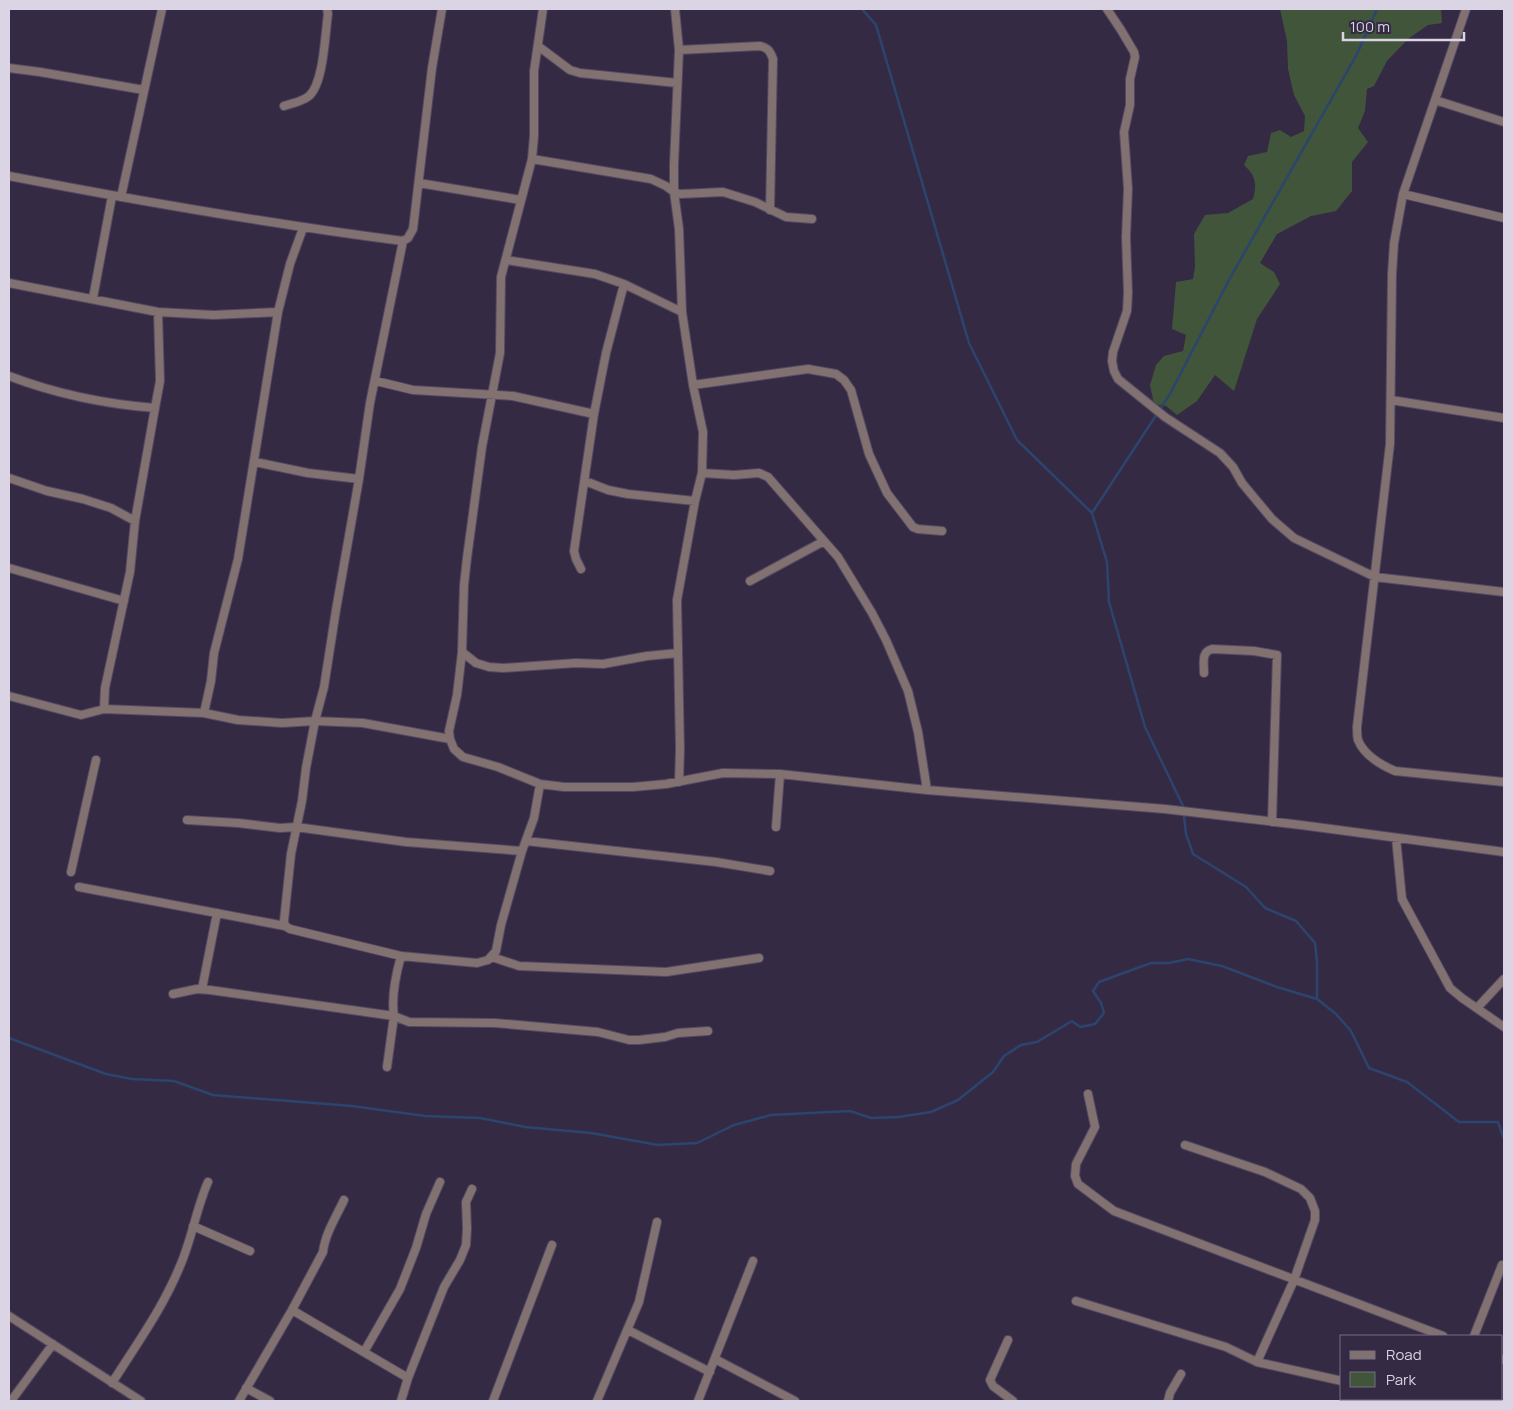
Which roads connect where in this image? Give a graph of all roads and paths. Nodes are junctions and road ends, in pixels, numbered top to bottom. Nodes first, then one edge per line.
1 (162, 9) edge
2 (327, 9) edge
3 (442, 9) edge
4 (543, 9) edge
5 (675, 9) edge
6 (1107, 9) edge
7 (1466, 9) edge
8 (538, 46) junction
9 (679, 50) junction
10 (9, 68) edge
11 (677, 83) junction
12 (144, 90) junction
13 (1435, 100) junction
14 (284, 106) dead end
15 (1504, 122) edge
16 (532, 159) junction
17 (9, 176) edge
18 (419, 183) junction
19 (674, 192) junction
20 (1403, 194) junction
21 (112, 196) junction
22 (121, 197) junction
23 (521, 200) junction
24 (770, 210) junction
25 (1504, 218) edge
26 (812, 219) dead end
27 (302, 228) junction
28 (403, 241) junction
29 (506, 260) junction
30 (9, 283) edge
31 (624, 284) junction
32 (93, 298) junction
33 (158, 312) junction
34 (278, 312) junction
35 (682, 312) junction
36 (9, 376) edge
37 (376, 381) junction
38 (693, 385) junction
39 (493, 396) junction
40 (1391, 400) junction
41 (155, 408) junction
42 (594, 414) junction
43 (1504, 418) edge
44 (255, 462) junction
45 (702, 473) junction
46 (9, 478) edge
47 (359, 479) junction
48 (585, 480) junction
49 (695, 501) junction
50 (134, 521) junction
51 (942, 530) dead end
52 (824, 541) junction
53 (9, 568) edge
54 (581, 568) dead end
55 (1375, 576) junction
56 (750, 581) dead end
57 (1504, 592) edge
58 (124, 601) junction
59 (462, 652) junction
60 (678, 653) junction
61 (1204, 673) dead end
62 (9, 696) edge
63 (104, 709) junction
64 (204, 713) junction
65 (315, 721) junction
66 (450, 740) junction
67 (96, 760) dead end
68 (780, 774) junction
69 (679, 782) junction
70 (1504, 782) edge
71 (540, 784) junction
72 (927, 790) junction
73 (186, 820) dead end
74 (1272, 822) junction
75 (296, 827) junction
76 (776, 827) dead end
77 (1396, 838) junction
78 (526, 841) junction
79 (522, 851) junction
80 (1504, 852) edge
81 (770, 871) dead end
82 (71, 872) dead end
83 (79, 886) dead end
84 (217, 913) junction
85 (285, 926) junction
86 (401, 956) junction
87 (492, 957) junction
88 (759, 958) dead end
89 (1504, 979) edge
90 (202, 989) junction
91 (173, 994) dead end
92 (1477, 1008) junction
93 (394, 1016) junction
94 (1504, 1027) edge
95 (708, 1031) dead end
96 (387, 1067) dead end
97 (1088, 1094) dead end
98 (1185, 1144) dead end
99 (208, 1182) dead end
100 (440, 1182) dead end
101 (472, 1189) dead end
102 (344, 1200) dead end
103 (657, 1222) dead end
104 (193, 1226) junction
105 (552, 1245) dead end
106 (250, 1251) dead end
107 (753, 1262) dead end
108 (1502, 1265) dead end
109 (1294, 1280) junction
110 (1076, 1301) dead end
111 (292, 1310) junction
112 (9, 1316) edge
113 (628, 1330) junction
114 (1440, 1335) edge
115 (1474, 1335) edge
116 (1008, 1340) dead end
117 (53, 1344) junction
118 (364, 1352) junction
119 (715, 1359) junction
120 (1257, 1362) junction
121 (710, 1372) junction
122 (1181, 1374) dead end
123 (408, 1378) junction
124 (1340, 1381) edge
125 (112, 1382) junction
126 (246, 1388) junction
127 (11, 1401) edge
128 (141, 1401) edge
129 (239, 1401) edge
130 (270, 1401) edge
131 (401, 1401) edge
132 (493, 1401) edge
133 (597, 1401) edge
134 (698, 1401) edge
135 (796, 1401) edge
136 (1012, 1401) edge
137 (1168, 1401) edge

1 - 12 street
2 - 14 street
3 - 18 street
4 - 8 street
5 - 9 street
6 - 55 street
7 - 13 street
8 - 11 street
8 - 16 street
9 - 11 street
9 - 24 street
10 - 12 street
11 - 19 street
12 - 22 street
13 - 15 street
13 - 20 street
16 - 19 street
16 - 23 street
17 - 21 street
18 - 23 street
18 - 28 street
19 - 24 street
19 - 35 street
20 - 25 street
20 - 40 street
21 - 22 street
21 - 32 street
22 - 27 street
23 - 29 street
24 - 26 street
27 - 28 street
27 - 34 street
28 - 37 street
29 - 31 street
29 - 39 street
30 - 32 street
31 - 35 street
31 - 42 street
32 - 33 street
33 - 34 street
33 - 41 street
34 - 44 street
35 - 38 street
36 - 41 street
37 - 39 street
37 - 47 street
38 - 45 street
38 - 51 street
39 - 42 street
39 - 59 street
40 - 43 street
40 - 55 street
41 - 50 street
42 - 48 street
44 - 47 street
44 - 64 street
45 - 49 street
45 - 52 street
46 - 50 street
47 - 65 street
48 - 49 street
48 - 54 street
49 - 60 street
50 - 58 street
52 - 56 street
52 - 72 street
53 - 58 street
55 - 57 street
55 - 70 street
58 - 63 street
59 - 60 street
59 - 66 street
60 - 69 street
61 - 74 street
62 - 63 street
63 - 64 street
64 - 65 street
65 - 66 street
65 - 75 street
66 - 71 street
67 - 82 street
68 - 69 street
68 - 72 street
68 - 76 street
69 - 71 street
71 - 78 street
72 - 74 street
73 - 75 street
74 - 77 street
75 - 79 street
75 - 85 street
77 - 80 street
77 - 92 street
78 - 79 street
78 - 81 street
79 - 87 street
83 - 84 street
84 - 85 street
84 - 90 street
85 - 86 street
86 - 87 street
86 - 93 street
87 - 88 street
89 - 92 street
90 - 91 street
90 - 93 street
92 - 94 street
93 - 95 street
93 - 96 street
97 - 109 street
98 - 109 street
99 - 104 street
100 - 118 street
101 - 123 street
102 - 111 street
103 - 113 street
104 - 106 street
104 - 125 street
105 - 132 street
107 - 119 street
108 - 115 street
109 - 114 street
109 - 120 street
110 - 120 street
111 - 118 street
111 - 126 street
112 - 117 street
113 - 121 street
113 - 133 street
116 - 136 street
117 - 125 street
117 - 127 street
118 - 123 street
119 - 121 street
119 - 135 street
120 - 124 street
121 - 134 street
122 - 137 street
123 - 131 street
125 - 128 street
126 - 129 street
126 - 130 street

